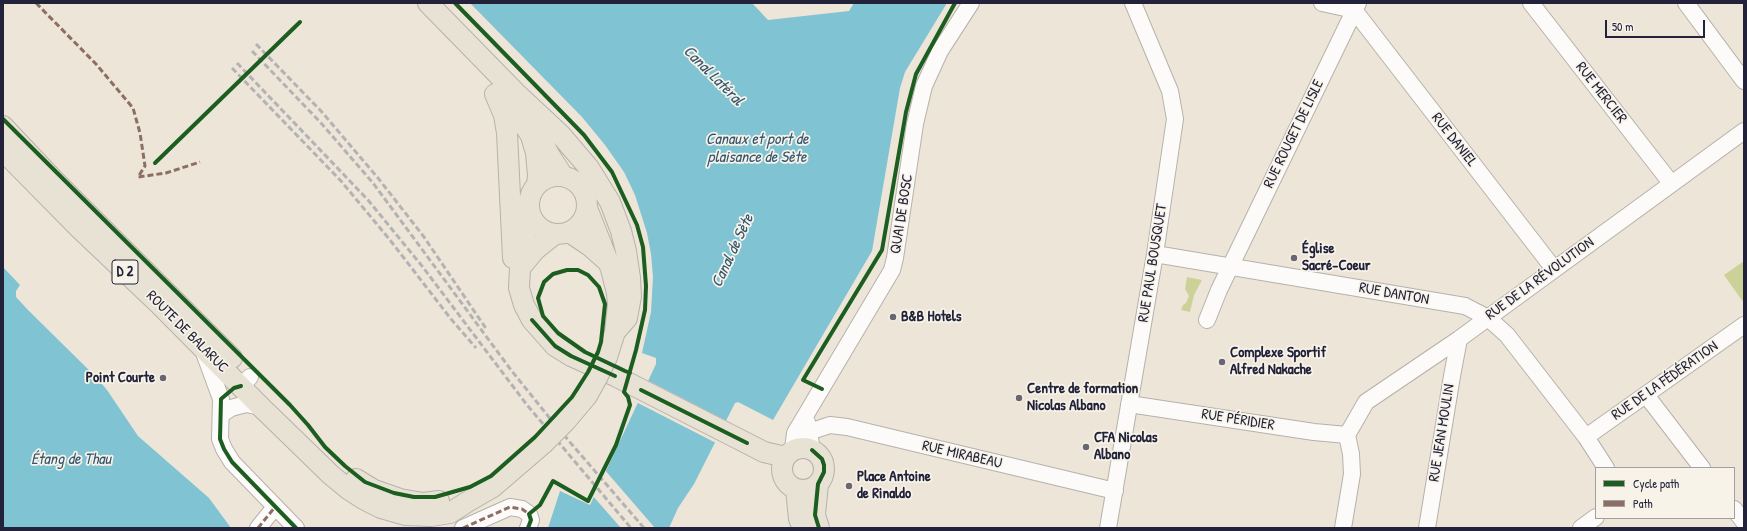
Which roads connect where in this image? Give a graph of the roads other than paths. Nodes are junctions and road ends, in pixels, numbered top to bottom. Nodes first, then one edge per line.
1 (417, 3) edge
2 (428, 3) edge
3 (971, 3) edge
4 (1133, 3) edge
5 (1322, 3) edge
6 (1531, 3) edge
7 (1686, 3) edge
8 (1356, 7) edge
9 (486, 72) junction
10 (1744, 81) edge
11 (516, 93) junction
12 (3, 126) edge
13 (1744, 131) edge
14 (3, 152) edge
15 (563, 176) junction
16 (537, 184) junction
17 (1671, 184) junction
18 (587, 208) junction
19 (531, 216) junction
20 (562, 233) junction
21 (1155, 254) junction
22 (608, 262) junction
23 (1231, 266) junction
24 (520, 268) junction
25 (1554, 269) junction
26 (1488, 318) junction
27 (1207, 320) dead end
28 (1744, 326) edge
29 (615, 332) junction
30 (1459, 339) junction
31 (203, 349) junction
32 (246, 382) junction
33 (1646, 395) junction
34 (1129, 404) junction
35 (225, 407) junction
36 (261, 408) junction
37 (806, 414) junction
38 (1347, 435) junction
39 (1586, 437) junction
40 (796, 451) junction
41 (1605, 467) edge
42 (1701, 467) edge
43 (818, 484) junction
44 (796, 489) junction
45 (1115, 491) junction
46 (467, 502) junction
47 (275, 507) junction
48 (1735, 510) edge
49 (1595, 518) edge
50 (1744, 522) edge
51 (258, 528) edge
52 (296, 528) edge
53 (463, 528) edge
54 (528, 528) edge
55 (803, 528) edge
56 (819, 528) edge
57 (1108, 528) edge
58 (1343, 528) edge
59 (1427, 528) edge
60 (1581, 528) edge

1 - 9 main road
2 - 11 main road
3 - 37 street, QUAI DE BOSC
4 - 21 street, RUE PAUL BOUSQUET
5 - 8 street
6 - 17 street, RUE MERCIER
7 - 10 street
8 - 23 street, RUE ROUGET DE LISLE
8 - 25 street, RUE DANIEL
9 - 16 main road
9 - 24 main road
11 - 15 main road
11 - 29 main road
12 - 32 main road, ROUTE DE BALARUC / D 2
13 - 17 street, RUE DE LA RÉVOLUTION
14 - 31 main road, ROUTE DE BALARUC / D 2
15 - 16 main road
15 - 18 main road
16 - 19 main road
17 - 25 street, RUE DE LA RÉVOLUTION
18 - 20 main road
18 - 22 main road, D 2
19 - 20 main road
19 - 24 main road
20 - 22 main road, D 2
20 - 24 main road
21 - 23 street, RUE DANTON
21 - 34 street, RUE PAUL BOUSQUET
22 - 29 main road, D 2
23 - 26 street, RUE DANTON
23 - 27 street, RUE ROUGET DE LISLE
24 - 40 main road
25 - 26 street, RUE DE LA RÉVOLUTION
26 - 30 street, RUE DE LA RÉVOLUTION
26 - 39 street, RUE DANTON
28 - 33 street, RUE DE LA FÉDÉRATION
29 - 46 main road, ROUTE DE BALARUC / D 2, bridge
30 - 38 street, RUE DE LA RÉVOLUTION
30 - 59 street, RUE JEAN MOULIN
31 - 32 main road, ROUTE DE BALARUC / D 2
31 - 35 street
32 - 35 street
32 - 36 main road, ROUTE DE BALARUC / D 2
32 - 46 main road, ROUTE DE BALARUC / D 2
33 - 39 street, RUE DE LA FÉDÉRATION
33 - 42 street
34 - 38 street, RUE PÉRIDIER
34 - 45 street, RUE PAUL BOUSQUET
35 - 36 street
35 - 47 street
36 - 46 main road, ROUTE DE BALARUC / D 2
37 - 40 street
37 - 40 street, QUAI DE BOSC
38 - 58 street
39 - 41 street, RUE DANTON
40 - 43 main road
40 - 44 main road
40 - 45 street, RUE MIRABEAU
43 - 44 main road
43 - 56 main road
44 - 55 main road
45 - 57 street, RUE PAUL BOUSQUET
47 - 51 street
47 - 52 street
48 - 50 street
49 - 60 street
53 - 54 street

